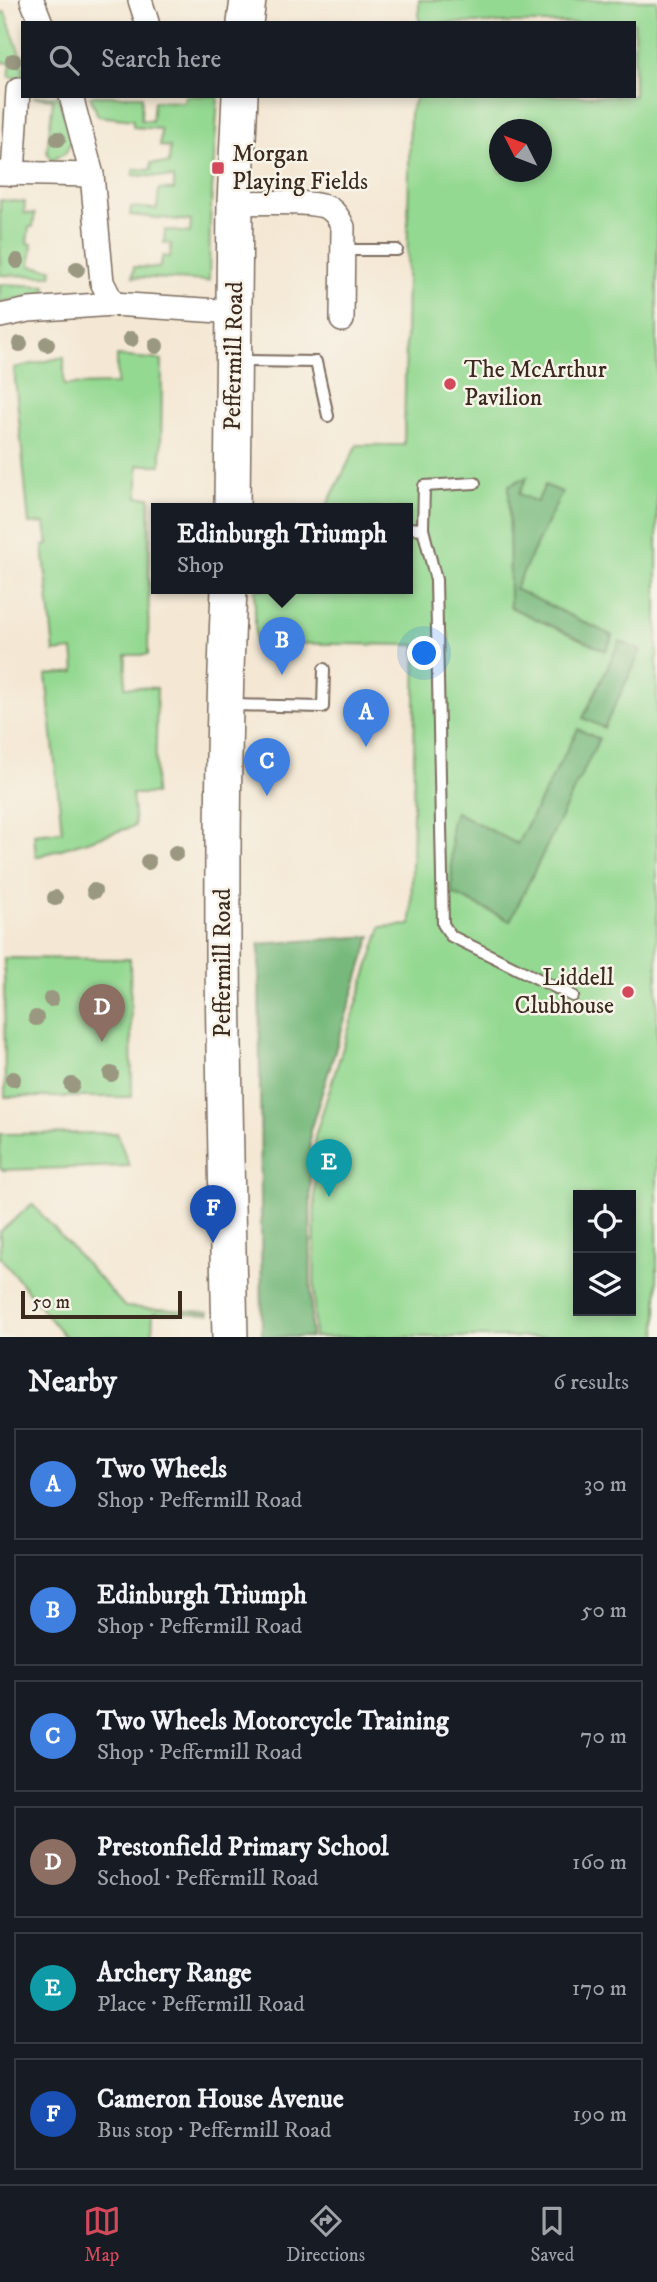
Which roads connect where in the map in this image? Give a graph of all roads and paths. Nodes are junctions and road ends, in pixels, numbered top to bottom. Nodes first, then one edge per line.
1 (32, 0) edge
2 (248, 0) edge
3 (40, 21) edge
4 (245, 21) edge
5 (18, 90) dead end
6 (72, 98) edge
7 (240, 98) edge
8 (6, 174) edge
9 (92, 175) junction
10 (235, 203) junction
11 (344, 250) junction
12 (397, 250) dead end
13 (113, 304) junction
14 (235, 312) junction
15 (0, 316) edge
16 (342, 320) dead end
17 (235, 361) junction
18 (328, 416) dead end
19 (475, 483) dead end
20 (232, 503) edge
21 (413, 528) edge
22 (423, 528) junction
23 (229, 594) edge
24 (324, 669) dead end
25 (224, 705) junction
26 (573, 996) dead end
27 (230, 1337) edge

1 - 3 street
2 - 4 main road
5 - 8 street
6 - 9 street
7 - 10 main road, Peffermill Road
8 - 9 street
9 - 13 street
10 - 11 street
10 - 14 main road, Peffermill Road
11 - 12 lane
11 - 16 street
13 - 14 street
13 - 15 street
14 - 17 main road, Peffermill Road
17 - 18 lane
17 - 20 main road, Peffermill Road
19 - 22 lane
21 - 22 lane
22 - 26 lane
23 - 25 main road, Peffermill Road
24 - 25 lane
25 - 27 main road, Peffermill Road

